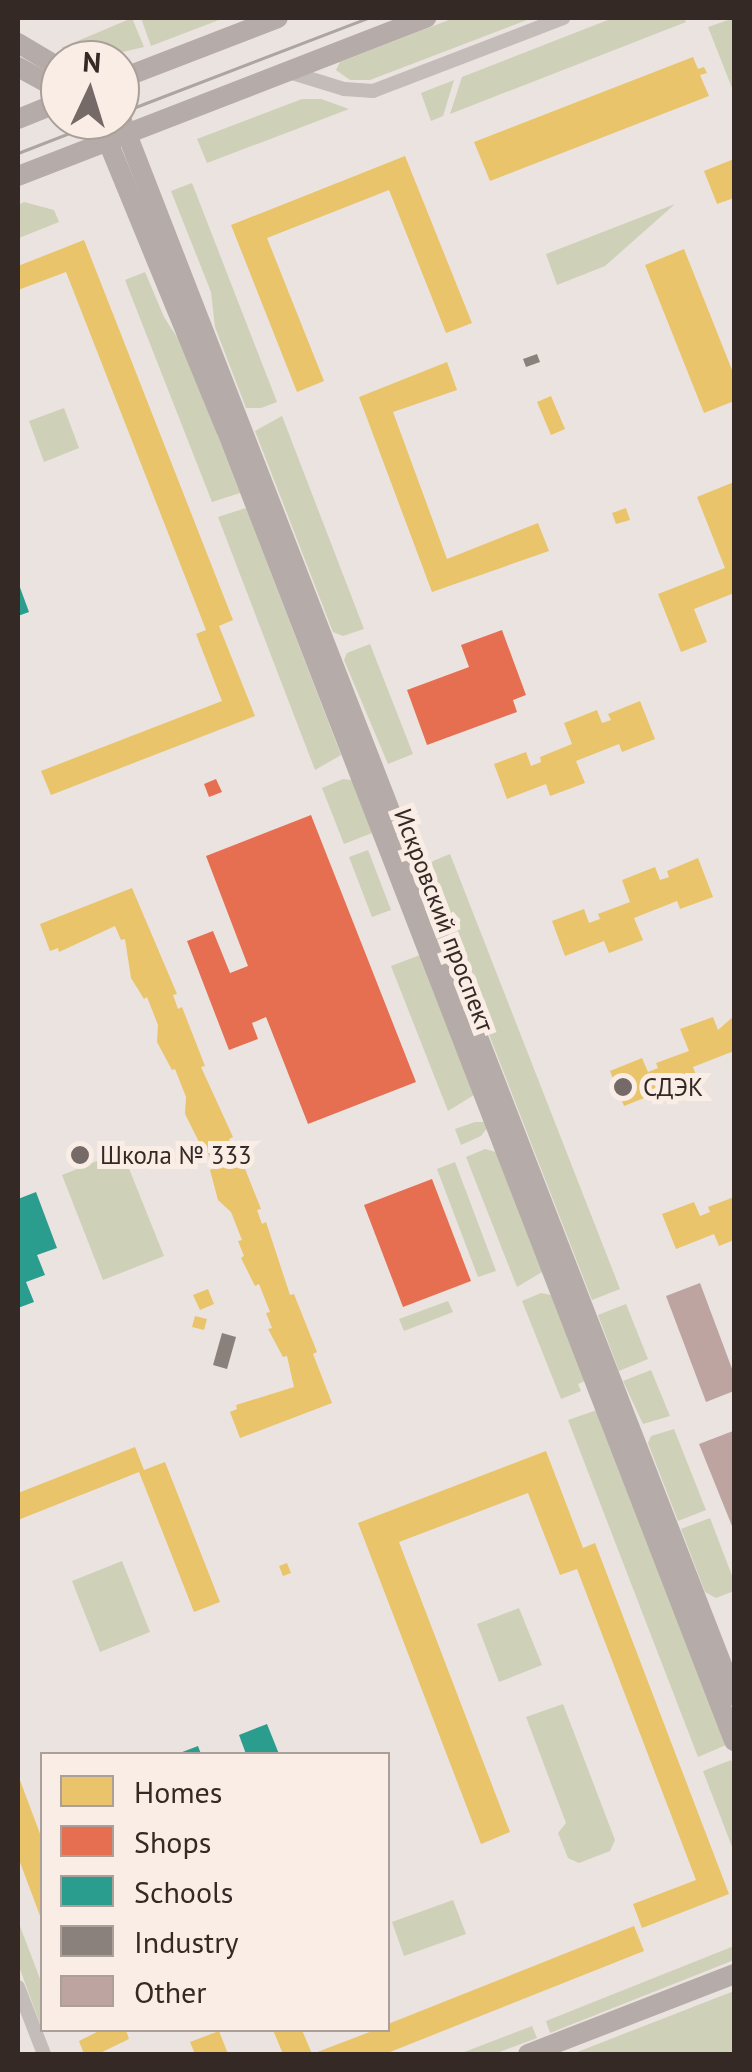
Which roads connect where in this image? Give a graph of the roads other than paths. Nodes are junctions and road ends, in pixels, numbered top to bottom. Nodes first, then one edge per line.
1 (278, 18) edge
2 (426, 18) edge
3 (564, 18) edge
4 (18, 43) edge
5 (40, 56) edge
6 (18, 67) edge
7 (140, 71) edge
8 (288, 71) junction
9 (40, 79) edge
10 (140, 123) edge
11 (98, 140) edge
12 (124, 140) edge
13 (124, 140) edge
14 (18, 176) edge
15 (734, 1696) edge
16 (734, 1742) edge
17 (734, 1974) edge
18 (18, 1987) edge
19 (44, 2054) edge
20 (528, 2054) edge

1 - 7 street
2 - 8 street
3 - 8 street
4 - 5 street
6 - 9 street
8 - 10 street
11 - 14 street
12 - 15 street, Искровский проспект
13 - 16 street, Искровский проспект
17 - 20 street
18 - 19 street

